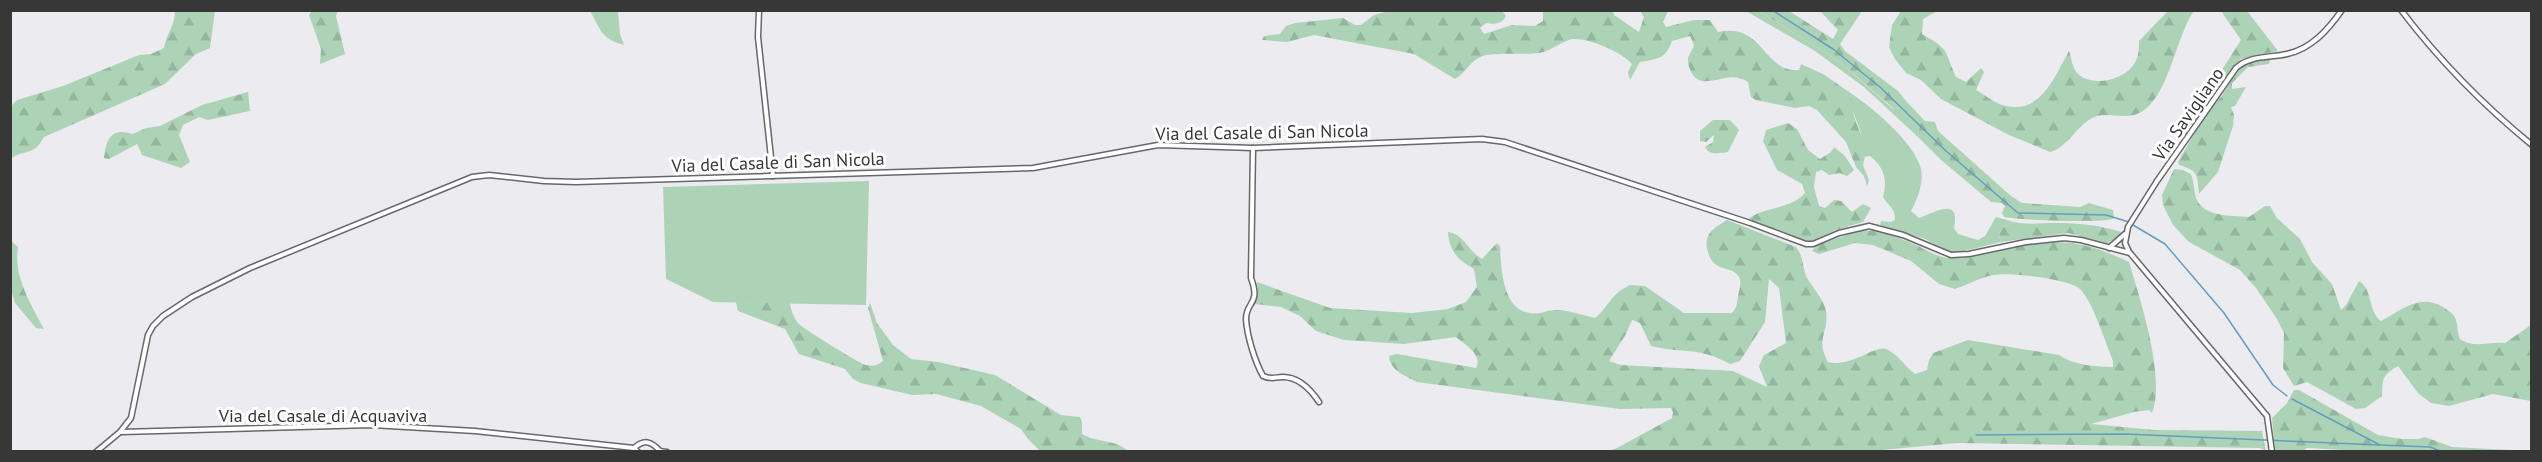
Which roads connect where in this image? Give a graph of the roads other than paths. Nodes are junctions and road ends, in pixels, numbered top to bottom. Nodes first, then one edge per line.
1 (759, 10) edge
2 (2342, 10) edge
3 (2400, 10) edge
4 (2532, 145) edge
5 (1253, 148) junction
6 (773, 176) junction
7 (2126, 233) junction
8 (2109, 248) junction
9 (2130, 253) junction
10 (1319, 402) dead end
11 (120, 432) junction
12 (636, 450) edge
13 (659, 451) edge
14 (96, 452) edge
15 (668, 452) edge
16 (2272, 452) edge

1 - 6 street
2 - 7 street, Via Savigliano
3 - 4 street
5 - 6 street, Via del Casale di San Nicola
5 - 8 street, Via del Casale di San Nicola
5 - 10 street
6 - 11 street, Via del Casale di San Nicola
7 - 8 street
7 - 9 street, Via Savigliano
8 - 9 street, Via del Casale di San Nicola
9 - 16 street
11 - 12 street, Via del Casale di Acquaviva
11 - 14 street, Via del Casale di San Nicola
12 - 13 street, Via del Casale di Acquaviva
13 - 15 street, Via del Casale di Acquaviva

